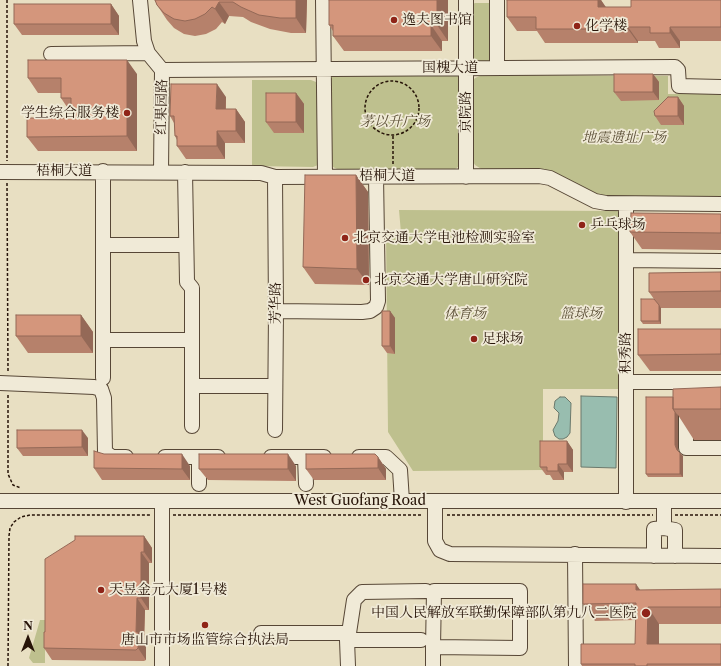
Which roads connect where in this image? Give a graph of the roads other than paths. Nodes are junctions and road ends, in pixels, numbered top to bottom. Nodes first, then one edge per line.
1 (140, 0) edge
2 (323, 0) edge
3 (466, 0) edge
4 (497, 0) edge
5 (148, 53) junction
6 (51, 54) dead end
7 (324, 68) junction
8 (466, 68) junction
9 (497, 68) junction
10 (162, 70) junction
11 (721, 87) edge
12 (103, 171) junction
13 (0, 172) edge
14 (161, 172) junction
15 (185, 172) junction
16 (325, 176) junction
17 (376, 176) junction
18 (275, 177) junction
19 (466, 177) junction
20 (626, 204) junction
21 (721, 204) edge
22 (103, 245) junction
23 (186, 245) junction
24 (626, 260) junction
25 (721, 261) edge
26 (276, 311) junction
27 (626, 333) junction
28 (642, 333) edge
29 (103, 340) junction
30 (192, 340) junction
31 (103, 378) dead end
32 (626, 382) junction
33 (686, 382) junction
34 (721, 382) edge
35 (0, 383) edge
36 (192, 386) junction
37 (275, 386) junction
38 (192, 426) dead end
39 (275, 430) dead end
40 (721, 448) edge
41 (136, 457) edge
42 (151, 457) edge
43 (198, 457) junction
44 (229, 457) edge
45 (259, 457) edge
46 (305, 457) junction
47 (334, 457) edge
48 (349, 457) edge
49 (200, 484) dead end
50 (306, 484) dead end
51 (162, 500) junction
52 (0, 501) edge
53 (402, 501) junction
54 (626, 502) junction
55 (721, 502) edge
56 (435, 508) junction
57 (664, 515) junction
58 (575, 554) junction
59 (654, 556) junction
60 (675, 556) junction
61 (721, 556) edge
62 (426, 591) dead end
63 (261, 633) dead end
64 (348, 636) junction
65 (421, 640) dead end
66 (433, 647) junction
67 (162, 666) edge
68 (348, 666) edge
69 (433, 666) edge
70 (576, 666) edge

1 - 5 street, 红果园路
2 - 7 street
3 - 8 street, 京院路
4 - 9 street
5 - 6 street
5 - 10 street, 红果园路
7 - 8 street, 国槐大道
7 - 10 street, 国槐大道
7 - 16 street
8 - 9 street, 国槐大道
8 - 19 street, 京院路
9 - 11 street, 国槐大道
10 - 14 street, 红果园路
12 - 13 street, 梧桐大道
12 - 14 street, 梧桐大道
12 - 22 street
14 - 15 street, 梧桐大道
15 - 18 street, 梧桐大道
15 - 23 street
16 - 17 street, 梧桐大道
16 - 18 street, 梧桐大道
17 - 19 street, 梧桐大道
17 - 26 street
18 - 26 street, 芳华路
19 - 20 street, 梧桐大道
20 - 21 street, 梧桐大道
20 - 24 street, 积秀路
22 - 23 street
22 - 29 street
23 - 30 street
24 - 25 street
24 - 27 street, 积秀路
26 - 37 street, 芳华路
27 - 28 street
27 - 32 street, 积秀路
29 - 30 street
29 - 31 street
30 - 36 street
32 - 33 street
32 - 54 street, 积秀路
33 - 34 street
33 - 40 street
35 - 41 street
36 - 37 street
36 - 38 street
37 - 39 street, 芳华路
42 - 43 street
43 - 44 street
43 - 49 street
45 - 46 street
46 - 47 street
46 - 50 street
48 - 53 street
51 - 52 street, West Guofang Road
51 - 53 street, West Guofang Road
51 - 67 street
53 - 56 street, West Guofang Road
54 - 56 street, West Guofang Road
54 - 57 street, West Guofang Road
55 - 57 street, West Guofang Road
56 - 58 street
57 - 59 street
57 - 60 street
58 - 59 street
58 - 70 street
59 - 60 street
60 - 61 street
62 - 64 street
63 - 64 street
64 - 65 street
64 - 68 street
66 - 66 street
66 - 69 street

